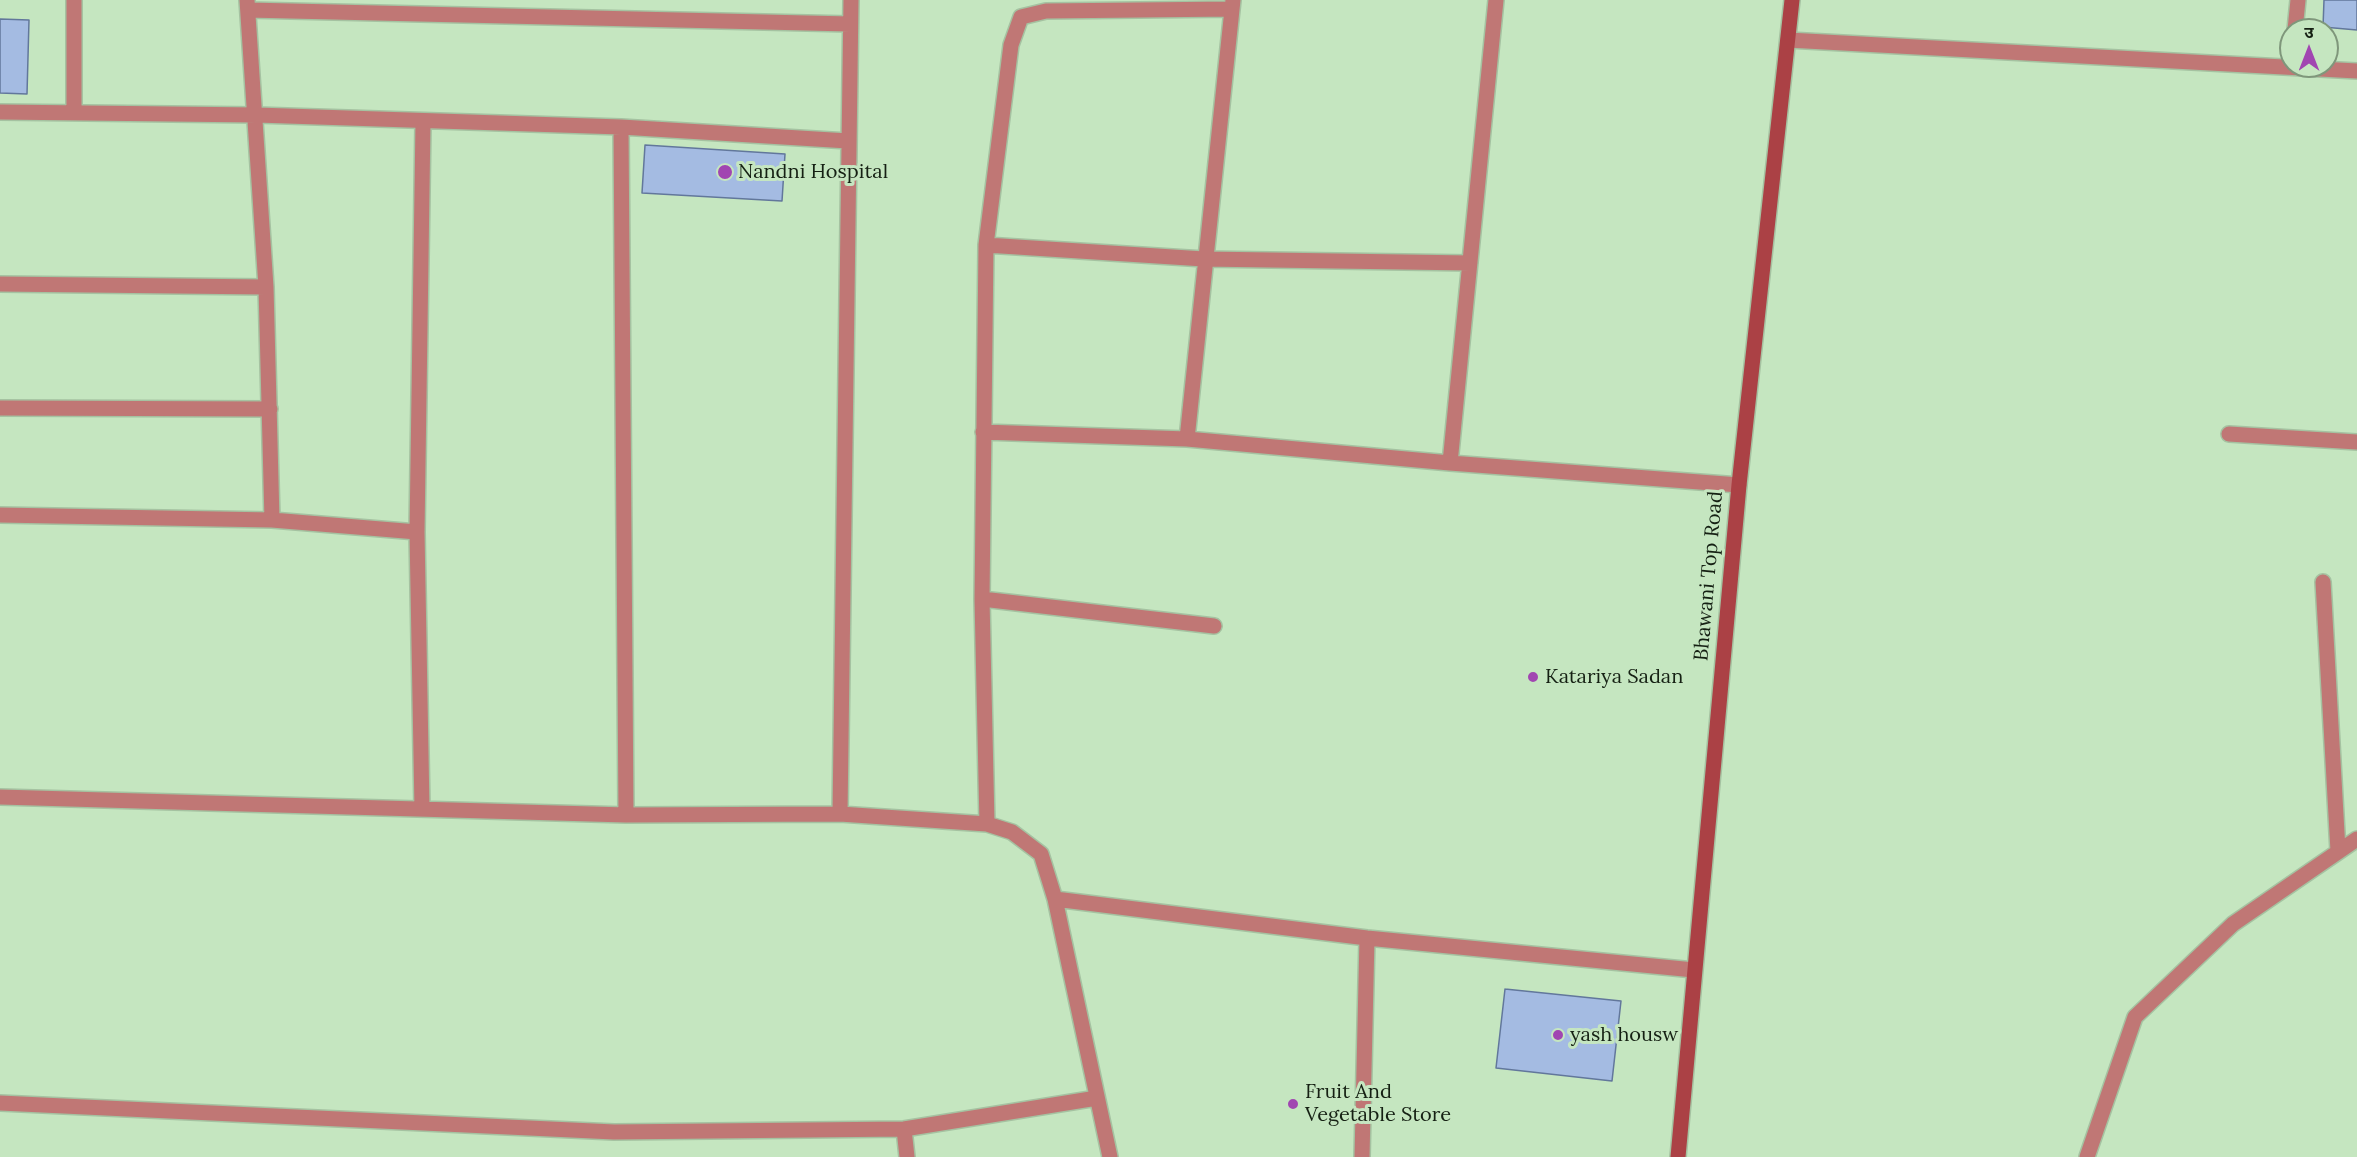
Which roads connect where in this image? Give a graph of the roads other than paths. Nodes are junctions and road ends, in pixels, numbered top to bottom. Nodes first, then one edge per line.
1 (74, 0) edge
2 (851, 0) edge
3 (1496, 0) edge
4 (1792, 0) edge
5 (2298, 0) edge
6 (248, 5) edge
7 (1233, 5) edge
8 (2296, 18) edge
9 (850, 24) junction
10 (1788, 40) junction
11 (2279, 66) edge
12 (2339, 70) edge
13 (2357, 71) edge
14 (0, 112) edge
15 (74, 113) junction
16 (257, 115) junction
17 (423, 122) junction
18 (621, 127) junction
19 (848, 141) junction
20 (986, 245) junction
21 (1204, 259) junction
22 (1470, 263) junction
23 (0, 284) edge
24 (266, 287) junction
25 (0, 408) edge
26 (270, 409) junction
27 (984, 432) junction
28 (2229, 434) dead end
29 (1187, 439) junction
30 (2357, 442) edge
31 (1450, 463) junction
32 (1739, 485) junction
33 (0, 515) edge
34 (272, 520) junction
35 (417, 532) junction
36 (2323, 582) dead end
37 (982, 599) junction
38 (1214, 626) dead end
39 (0, 797) edge
40 (422, 809) junction
41 (840, 814) junction
42 (626, 815) junction
43 (987, 824) junction
44 (2357, 839) edge
45 (2338, 851) junction
46 (1055, 899) junction
47 (1367, 938) junction
48 (1694, 970) junction
49 (1097, 1098) junction
50 (0, 1104) edge
51 (904, 1129) junction
52 (907, 1157) edge
53 (1110, 1157) edge
54 (1362, 1157) edge
55 (1678, 1157) edge
56 (2087, 1157) edge

1 - 15 street
2 - 9 street
3 - 22 street
4 - 10 street, Bhawani Top Road
5 - 8 street
6 - 9 street
6 - 16 street
7 - 20 street
7 - 21 street
9 - 19 street
10 - 11 street
10 - 32 street, Bhawani Top Road
12 - 13 street
14 - 15 street
15 - 16 street
16 - 17 street
16 - 24 street
17 - 18 street
17 - 35 street
18 - 19 street
18 - 42 street
19 - 41 street
20 - 21 street
20 - 27 street
21 - 22 street
21 - 29 street
22 - 31 street
23 - 24 street
24 - 26 street
25 - 26 street
26 - 34 street
27 - 29 street
27 - 37 street
28 - 30 street
29 - 31 street
31 - 32 street
32 - 48 street, Bhawani Top Road
33 - 34 street
34 - 35 street
35 - 40 street
36 - 45 street
37 - 38 street
37 - 43 street
39 - 40 street
40 - 42 street
41 - 42 street
41 - 43 street
43 - 46 street
44 - 45 street
45 - 56 street
46 - 47 street
46 - 49 street
47 - 48 street
47 - 54 street
48 - 55 street, Bhawani Top Road
49 - 51 street
49 - 53 street
50 - 51 street
51 - 52 street

